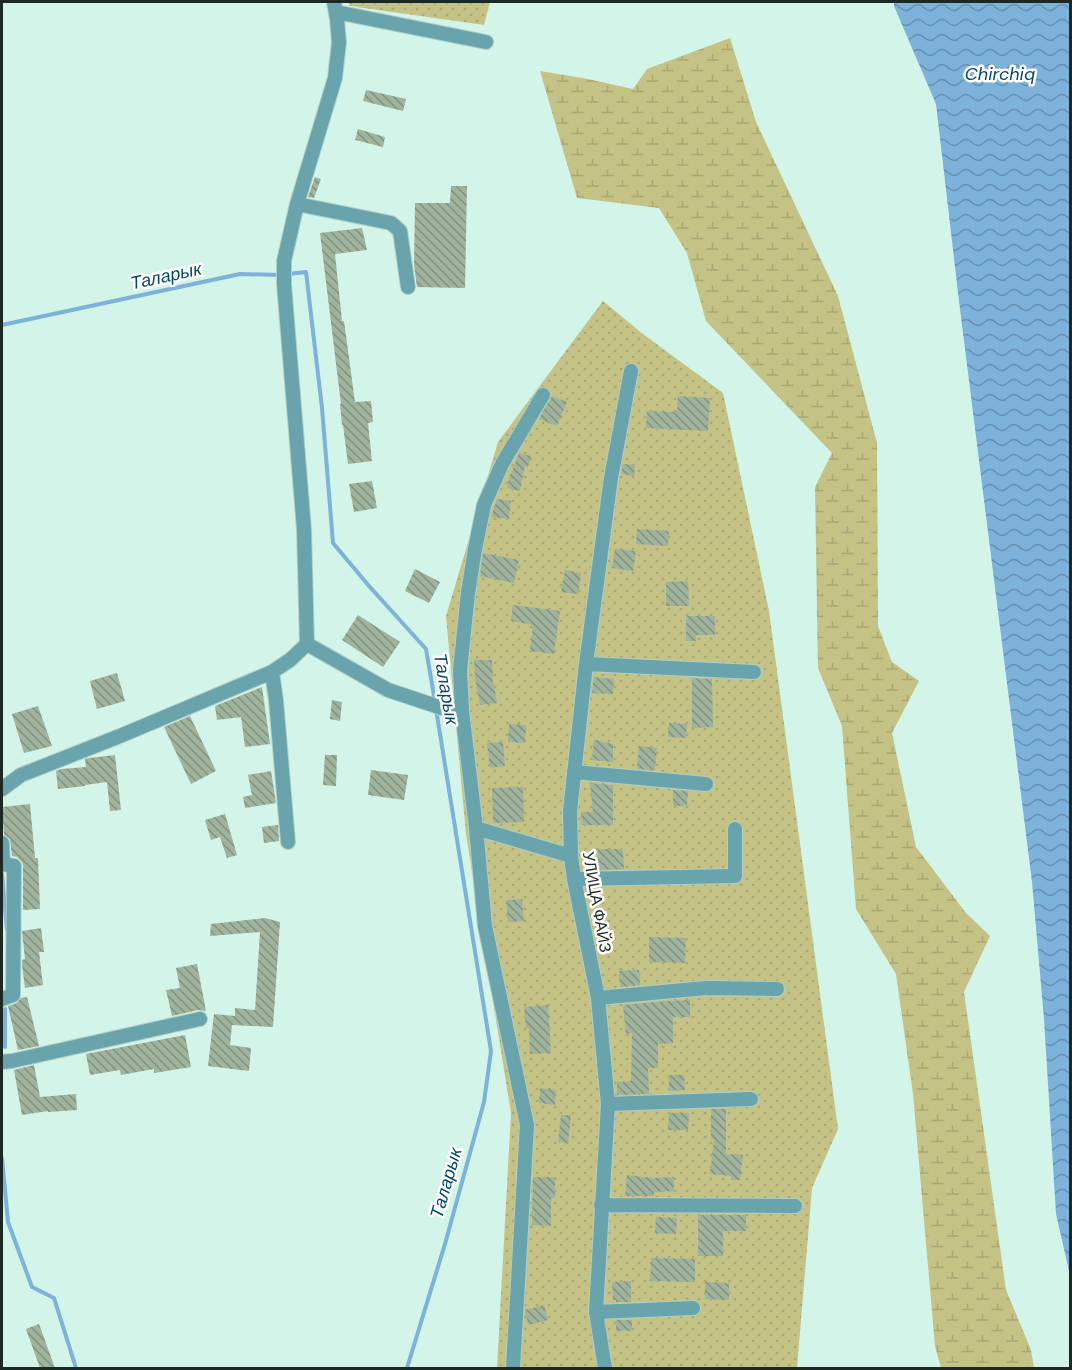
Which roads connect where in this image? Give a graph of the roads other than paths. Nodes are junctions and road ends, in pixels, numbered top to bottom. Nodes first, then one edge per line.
1 (335, 7) edge
2 (486, 42) dead end
3 (297, 204) junction
4 (408, 286) dead end
5 (631, 371) dead end
6 (543, 395) dead end
7 (307, 644) junction
8 (586, 664) junction
9 (272, 672) junction
10 (754, 672) dead end
11 (462, 711) junction
12 (574, 772) junction
13 (706, 784) dead end
14 (2, 789) edge
15 (476, 828) junction
16 (735, 829) dead end
17 (288, 842) dead end
18 (2, 843) edge
19 (571, 856) junction
20 (574, 879) junction
21 (777, 989) dead end
22 (598, 998) junction
23 (2, 999) edge
24 (200, 1019) dead end
25 (2, 1062) edge
26 (751, 1100) dead end
27 (608, 1104) junction
28 (602, 1205) junction
29 (795, 1206) dead end
30 (693, 1308) dead end
31 (596, 1312) junction
32 (513, 1368) edge
33 (605, 1368) edge

1 - 2 street
1 - 3 street
3 - 4 street
3 - 7 street
5 - 8 street, УЛИЦА ФАЙЗ
6 - 11 street
7 - 9 street
7 - 11 street
8 - 10 street
8 - 12 street, УЛИЦА ФАЙЗ
9 - 14 street
9 - 17 street
11 - 15 street
12 - 13 street
12 - 19 street, УЛИЦА ФАЙЗ
15 - 19 street
15 - 32 street
16 - 20 street
18 - 23 street
19 - 20 street, УЛИЦА ФАЙЗ
20 - 22 street, УЛИЦА ФАЙЗ
21 - 22 street
22 - 27 street, УЛИЦА ФАЙЗ
24 - 25 street
26 - 27 street
27 - 28 street, УЛИЦА ФАЙЗ
28 - 29 street
28 - 31 street, УЛИЦА ФАЙЗ
30 - 31 street
31 - 33 street, УЛИЦА ФАЙЗ

